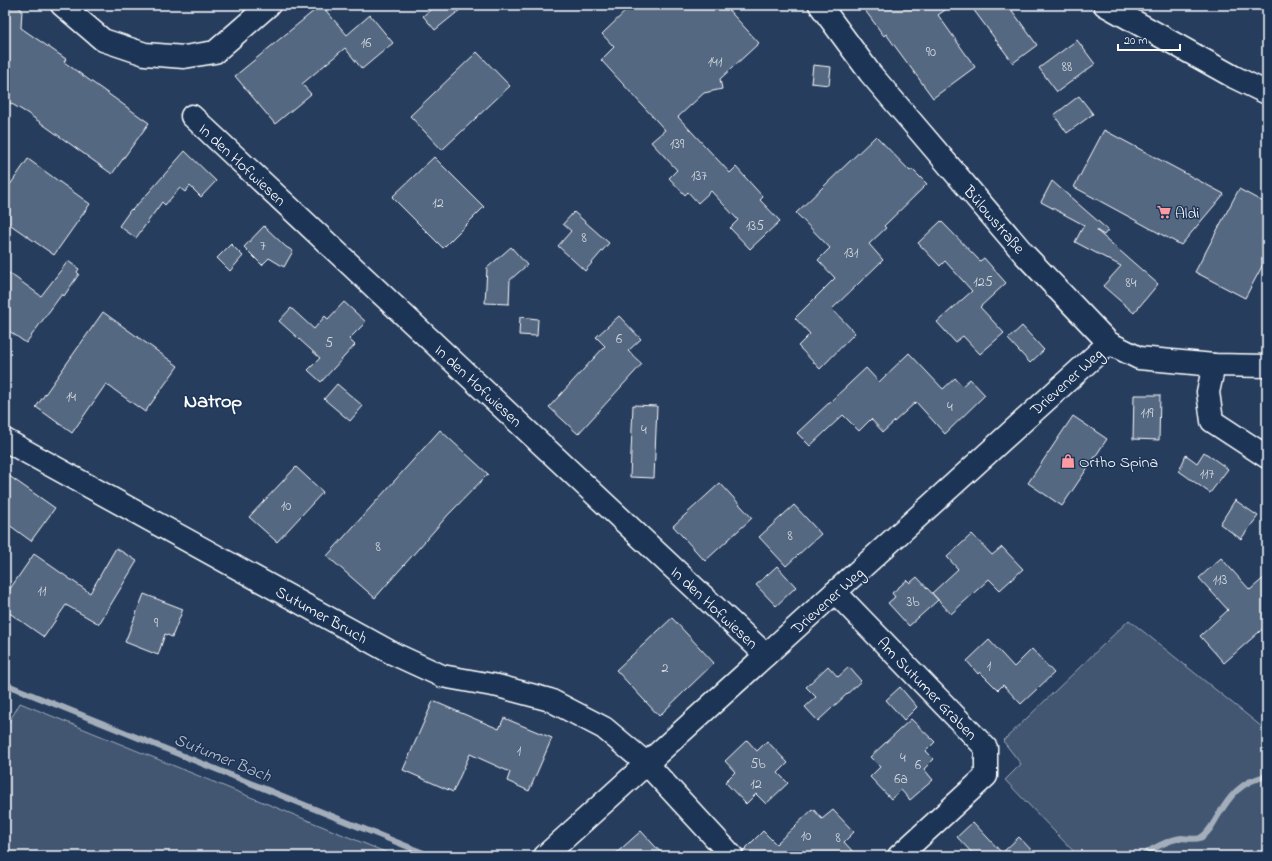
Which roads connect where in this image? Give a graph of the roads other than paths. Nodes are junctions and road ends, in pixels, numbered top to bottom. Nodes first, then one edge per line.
1 (62, 5) edge
2 (269, 5) edge
3 (820, 5) edge
4 (1105, 5) edge
5 (1267, 93) edge
6 (192, 116) dead end
7 (1108, 343) junction
8 (1214, 365) junction
9 (1267, 366) edge
10 (5, 440) edge
11 (1267, 457) edge
12 (835, 592) junction
13 (766, 655) junction
14 (646, 764) junction
15 (545, 856) edge
16 (732, 856) edge
17 (899, 856) edge

1 - 2 street
3 - 7 street, Bülowstraße
4 - 5 street
6 - 13 street, In den Hofwiesen
7 - 8 street, Bülowstraße
7 - 12 street, Drievener Weg
8 - 9 street, Bülowstraße
8 - 11 street
10 - 14 street, Sutumer Bruch
12 - 13 street, Drievener Weg
12 - 17 street, Am Sutumer Graben
13 - 14 street, Drievener Weg
14 - 15 street, Drievener Weg
14 - 16 street

